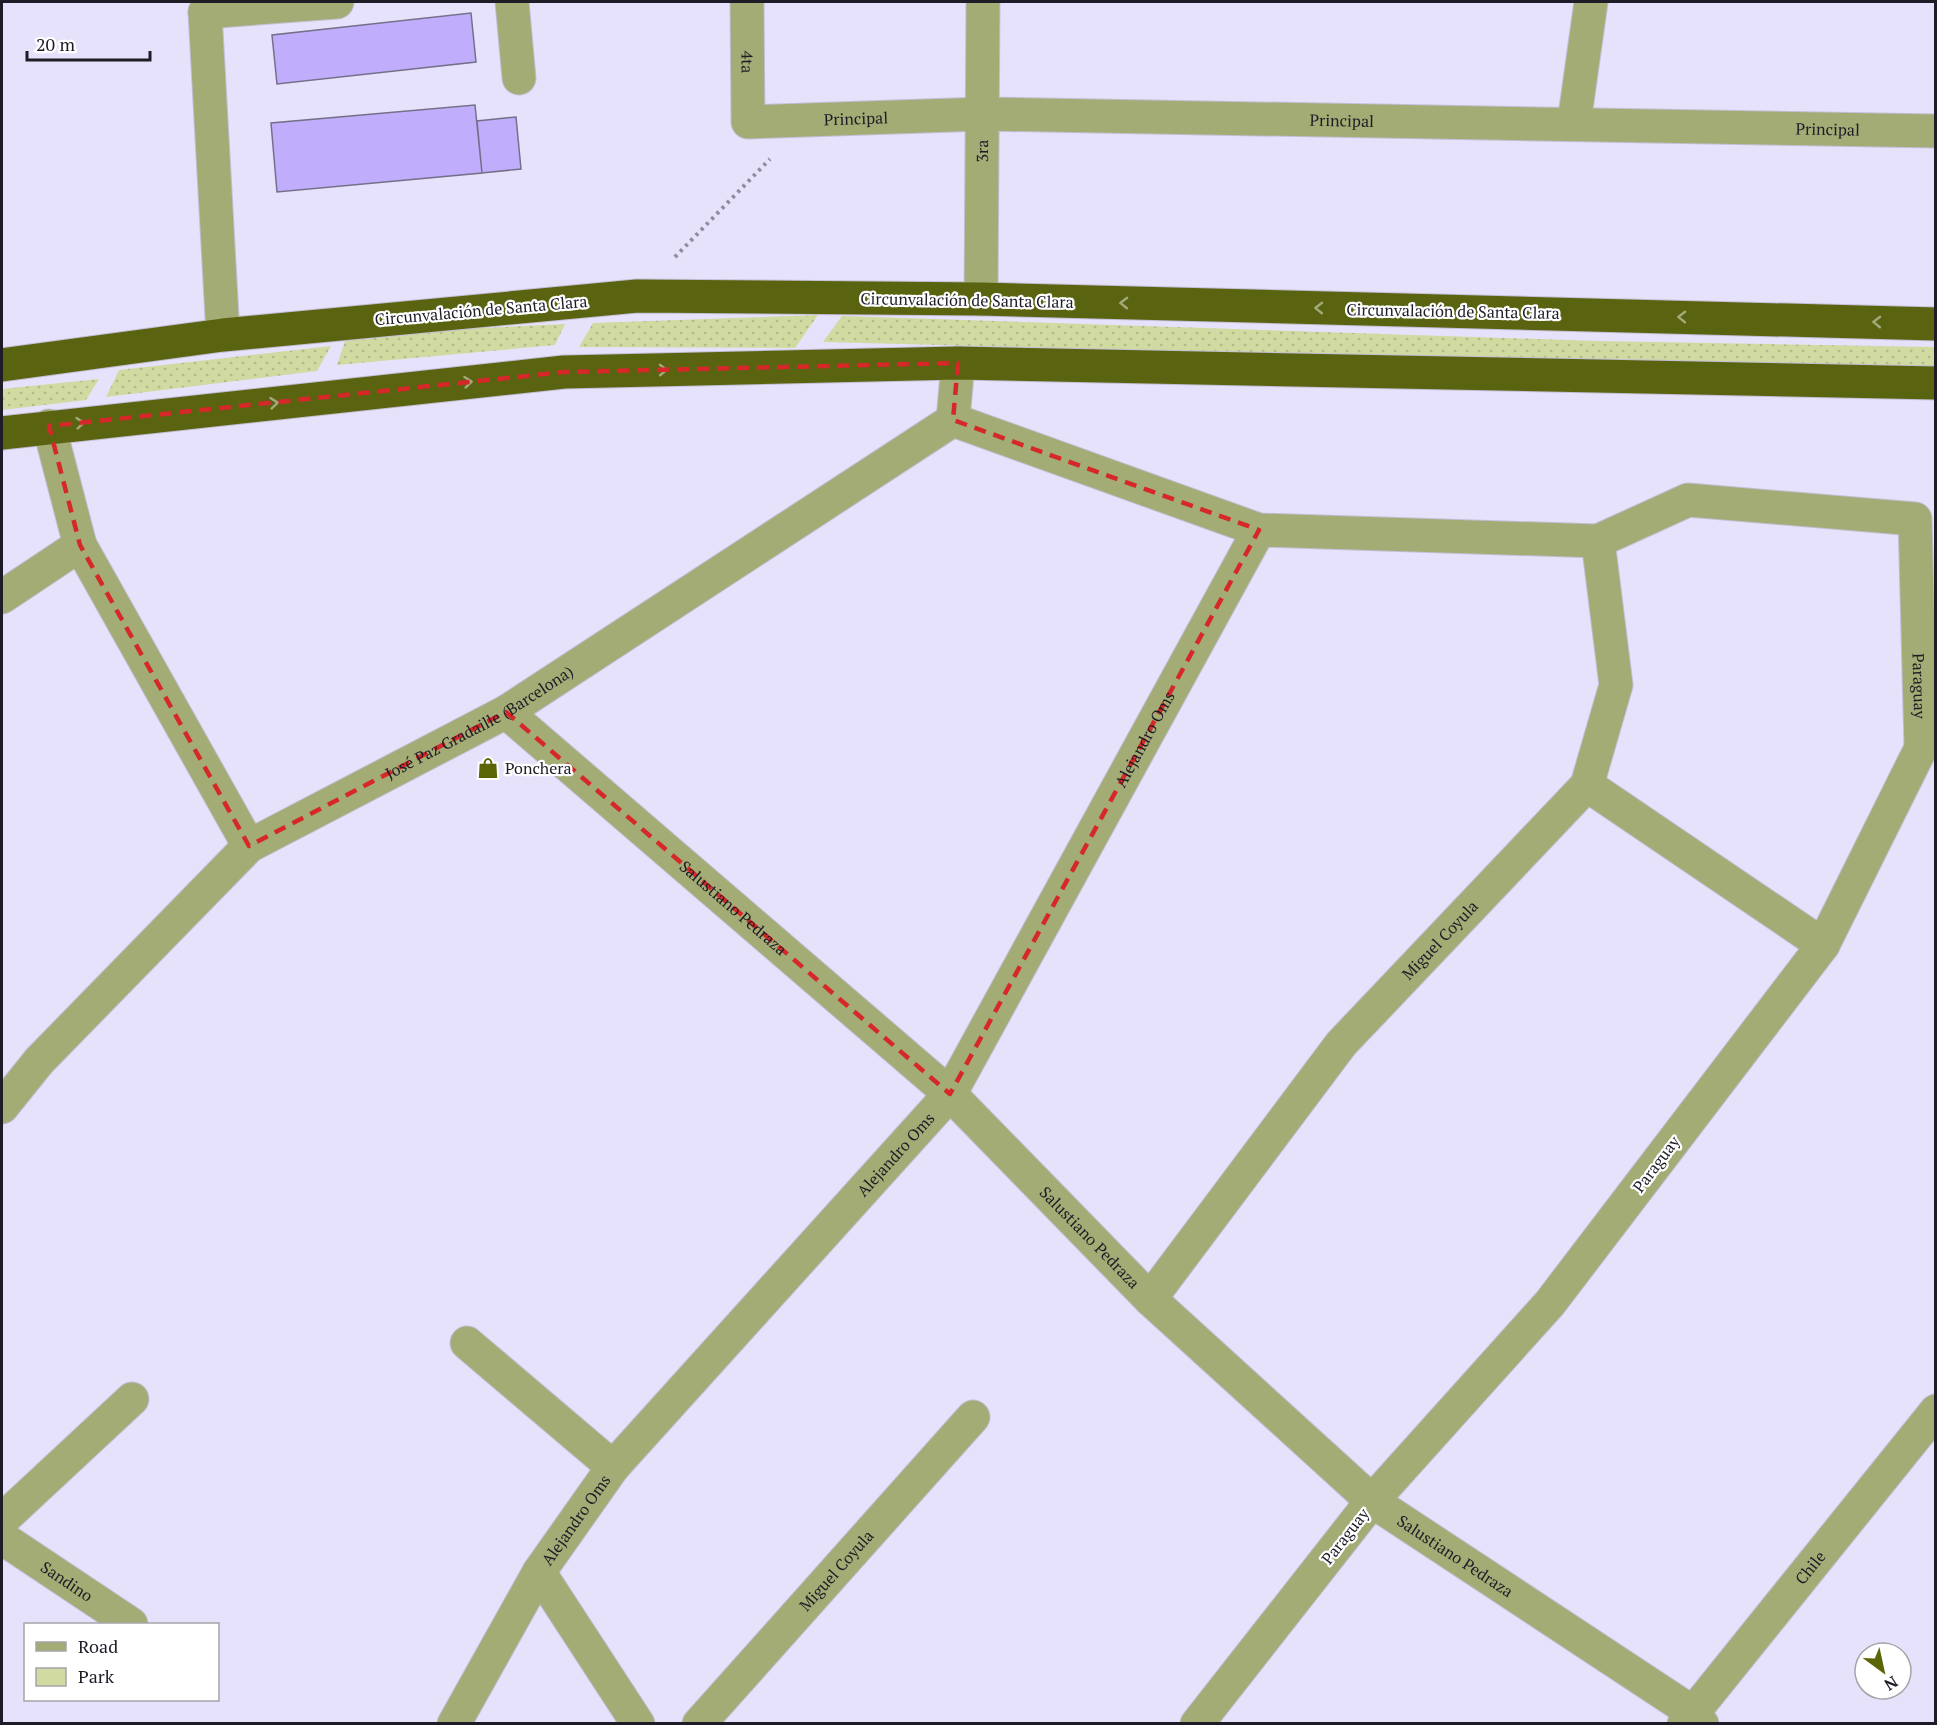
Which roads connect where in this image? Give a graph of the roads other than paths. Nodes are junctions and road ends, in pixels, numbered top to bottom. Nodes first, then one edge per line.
1 (337, 2) edge
2 (512, 2) edge
3 (747, 2) edge
4 (983, 2) edge
5 (1591, 2) edge
6 (208, 7) edge
7 (519, 78) dead end
8 (983, 114) junction
9 (748, 122) joint
10 (1574, 123) junction
11 (1935, 131) edge
12 (981, 299) junction
13 (1935, 324) edge
14 (223, 335) junction
15 (958, 363) junction
16 (2, 365) edge
17 (1935, 383) edge
18 (953, 420) junction
19 (49, 426) junction
20 (2, 433) edge
21 (1259, 530) junction
22 (1598, 541) junction
23 (80, 545) junction
24 (2, 597) edge
25 (506, 712) junction
26 (1587, 785) junction
27 (249, 846) junction
28 (1823, 945) junction
29 (950, 1095) junction
30 (2, 1107) edge
31 (1150, 1299) junction
32 (467, 1343) dead end
33 (132, 1399) dead end
34 (1935, 1412) edge
35 (973, 1417) dead end
36 (613, 1467) junction
37 (1372, 1501) junction
38 (2, 1520) edge
39 (2, 1538) edge
40 (539, 1572) junction
41 (130, 1623) edge
42 (1693, 1720) edge
43 (454, 1724) edge
44 (638, 1724) edge
45 (699, 1724) edge
46 (1197, 1724) edge

1 - 6 street
2 - 7 street
3 - 9 street, 4ta
4 - 8 street, 3ra
5 - 10 street
6 - 14 street
8 - 9 street, Principal
8 - 10 street, Principal
8 - 12 street, 3ra
10 - 11 street, Principal
13 -> 12 highway, Circunvalación de Santa Clara
12 - 14 highway, Circunvalación de Santa Clara
14 - 16 highway, Circunvalación de Santa Clara
15 - 17 highway
15 - 18 street
19 -> 15 highway
18 - 21 street
18 - 25 street, José Paz Gradaille (Barcelona)
19 - 20 highway
19 - 23 street
21 - 22 street
21 - 29 street, Alejandro Oms
22 - 26 street, Miguel Coyula
22 - 28 street, Paraguay
23 - 24 street
23 - 27 street
25 - 27 street, José Paz Gradaille (Barcelona)
25 - 29 street, Salustiano Pedraza
26 - 28 street
26 - 31 street, Miguel Coyula
27 - 30 street, José Paz Gradaille (Barcelona)
28 - 37 street, Paraguay
29 - 31 street, Salustiano Pedraza
29 - 36 street, Alejandro Oms
31 - 37 street, Salustiano Pedraza
32 - 36 street
33 - 38 street
34 - 42 street, Chile
35 - 45 street, Miguel Coyula
36 - 40 street, Alejandro Oms
37 - 42 street, Salustiano Pedraza
37 - 46 street, Paraguay
39 - 41 street, Sandino
40 - 43 street, Alejandro Oms
40 - 44 street

